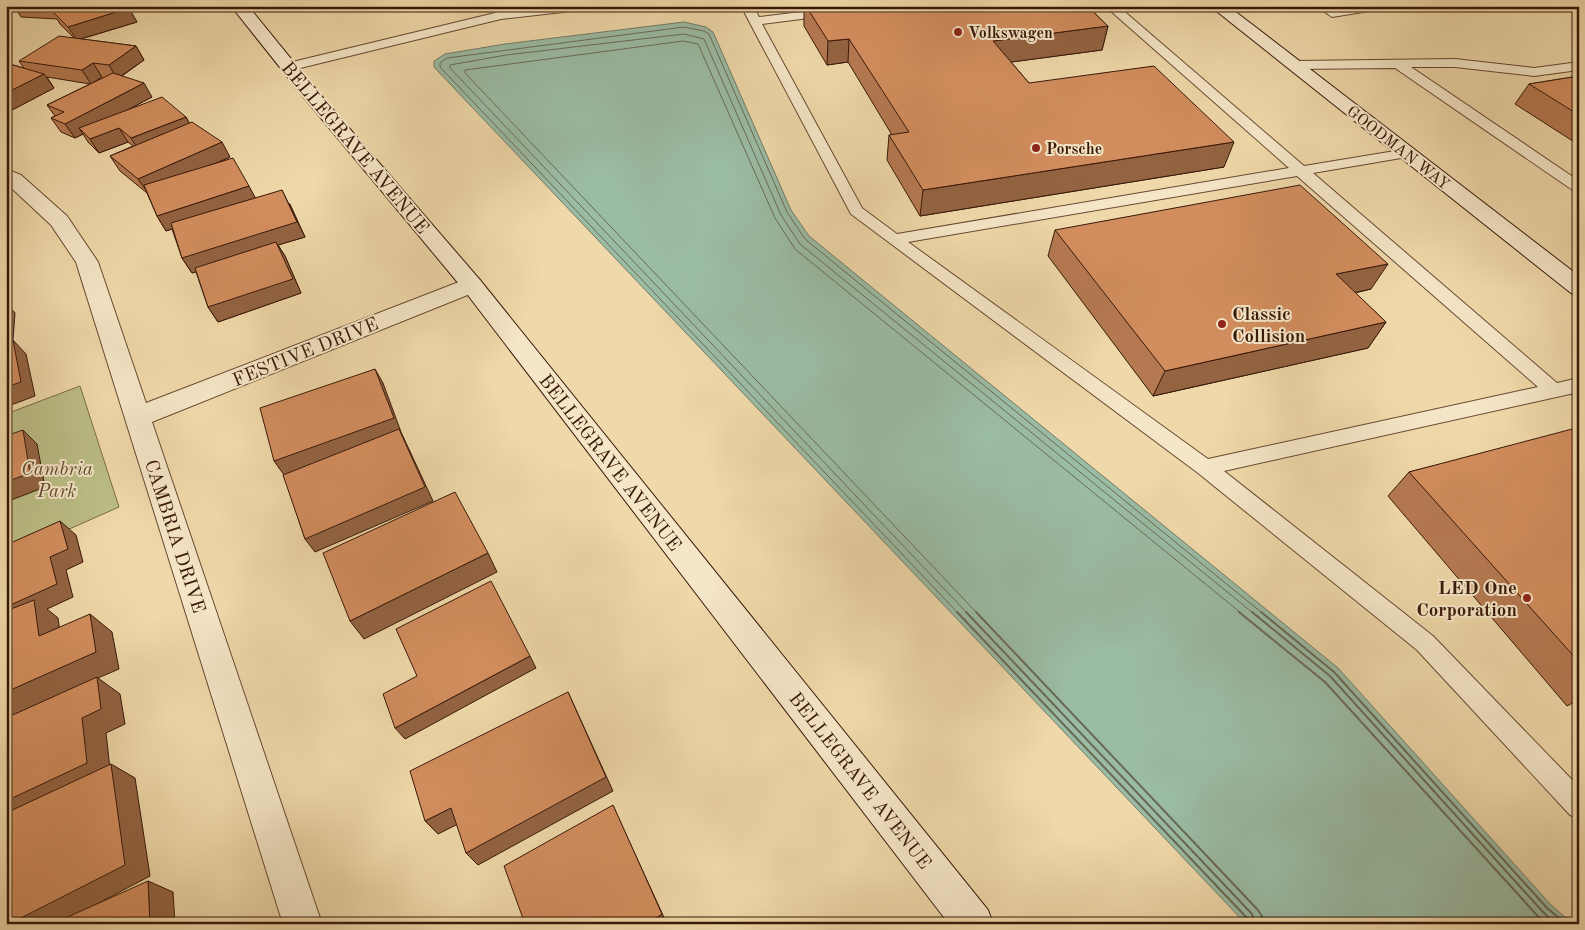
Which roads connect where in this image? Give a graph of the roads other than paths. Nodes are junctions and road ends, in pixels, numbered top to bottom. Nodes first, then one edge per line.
1 (240, 6) edge
2 (589, 6) edge
3 (880, 6) edge
4 (1111, 6) edge
5 (1218, 6) edge
6 (1322, 6) edge
7 (1382, 6) edge
8 (501, 11) edge
9 (751, 13) edge
10 (1398, 64) junction
11 (1295, 65) junction
12 (1579, 66) edge
13 (288, 67) junction
14 (1407, 153) junction
15 (1300, 171) junction
16 (6, 175) edge
17 (1579, 188) edge
18 (894, 239) junction
19 (472, 285) junction
20 (1579, 288) edge
21 (1579, 384) edge
22 (1553, 390) junction
23 (138, 417) junction
24 (1205, 467) junction
25 (1579, 806) edge
26 (303, 924) edge
27 (974, 924) edge

1 - 13 street, BELLEGRAVE AVENUE
2 - 8 lane
3 - 9 lane
4 - 15 lane
5 - 11 street, GOODMAN WAY
6 - 7 lane
8 - 13 lane
9 - 18 lane
10 - 11 lane
10 - 12 lane
10 - 17 lane
11 - 14 street, GOODMAN WAY
13 - 19 street, BELLEGRAVE AVENUE
14 - 15 lane
14 - 20 street, GOODMAN WAY
15 - 18 lane
15 - 22 lane
16 - 23 street, CAMBRIA DRIVE
18 - 24 lane
19 - 23 street, FESTIVE DRIVE
19 - 27 street, BELLEGRAVE AVENUE
21 - 22 lane
22 - 24 lane
23 - 26 street, CAMBRIA DRIVE
24 - 25 lane

